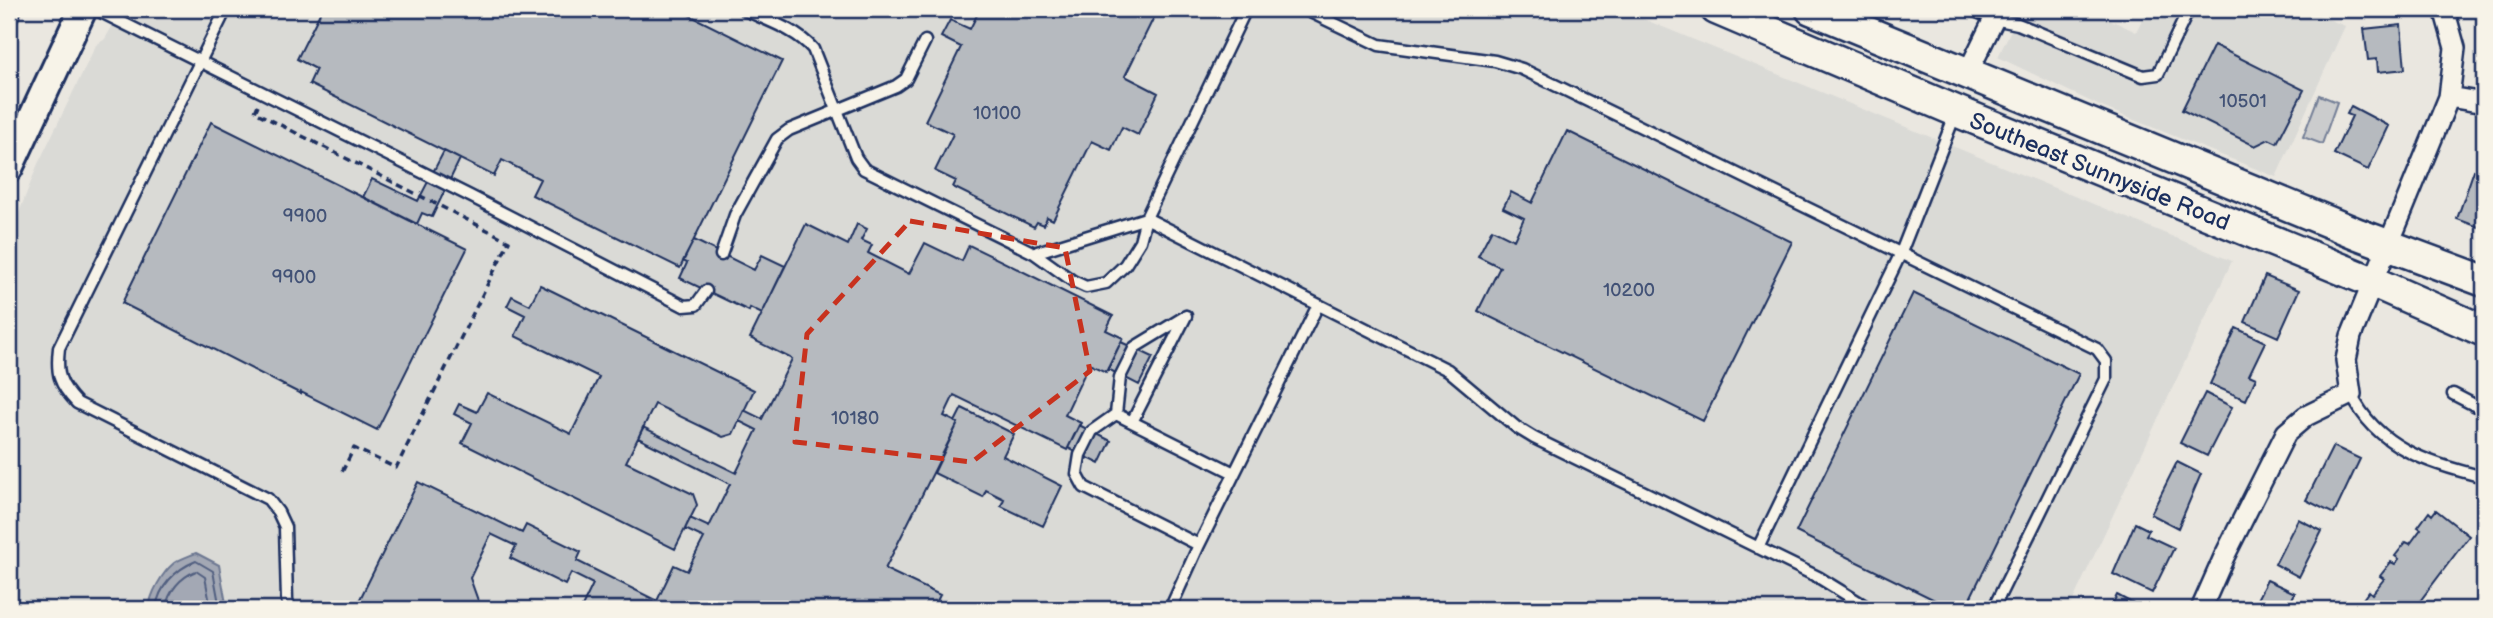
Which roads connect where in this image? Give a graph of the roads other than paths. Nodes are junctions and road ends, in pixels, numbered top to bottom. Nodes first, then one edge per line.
1 (16, 9) edge
2 (83, 9) edge
3 (95, 9) edge
4 (226, 9) edge
5 (743, 9) edge
6 (1246, 9) edge
7 (1304, 9) edge
8 (1716, 9) edge
9 (1811, 9) edge
10 (1970, 9) edge
11 (2189, 9) edge
12 (2444, 9) edge
13 (1996, 14) edge
14 (9, 23) edge
15 (925, 41) dead end
16 (200, 62) junction
17 (1864, 72) junction
18 (1967, 74) junction
19 (2449, 97) junction
20 (2484, 103) edge
21 (837, 110) junction
22 (1956, 111) junction
23 (9, 167) edge
24 (1146, 218) junction
25 (2389, 245) junction
26 (1034, 253) junction
27 (1900, 254) junction
28 (721, 255) dead end
29 (2484, 281) edge
30 (2373, 282) junction
31 (706, 291) dead end
32 (1318, 304) junction
33 (2484, 331) edge
34 (2351, 394) junction
35 (2453, 394) dead end
36 (2484, 410) edge
37 (1116, 414) junction
38 (1132, 422) junction
39 (1234, 473) junction
40 (2484, 477) edge
41 (1199, 545) junction
42 (1758, 548) junction
43 (290, 609) edge
44 (1170, 609) edge
45 (1870, 609) edge
46 (1993, 609) edge
47 (2201, 609) edge

1 - 14 lane
2 - 23 street
3 - 16 lane
4 - 16 lane
5 - 21 lane
6 - 24 lane
7 - 27 lane
8 - 17 main road, Southeast Sunnyside Road
9 - 18 main road, Southeast Sunnyside Road
10 - 13 lane
11 - 13 lane
12 - 19 street
13 - 18 street
15 - 21 lane
16 - 31 lane
16 - 43 lane
17 - 18 main road
17 - 22 main road, Southeast Sunnyside Road
18 - 25 main road, Southeast Sunnyside Road
19 - 20 street
19 - 25 street
21 - 26 lane
21 - 28 lane
22 - 27 lane
22 - 30 main road, Southeast Sunnyside Road
24 - 26 lane
24 - 26 lane
24 - 32 lane
25 - 29 main road, Southeast Sunnyside Road
25 - 30 street
27 - 42 lane
27 - 46 lane
30 - 33 main road, Southeast Sunnyside Road
30 - 34 street
32 - 39 lane
32 - 42 lane
34 - 40 lane
34 - 47 street
35 - 36 lane
37 - 38 lane
37 - 38 lane
37 - 41 lane
38 - 39 lane
39 - 41 lane
41 - 44 lane
42 - 45 lane

